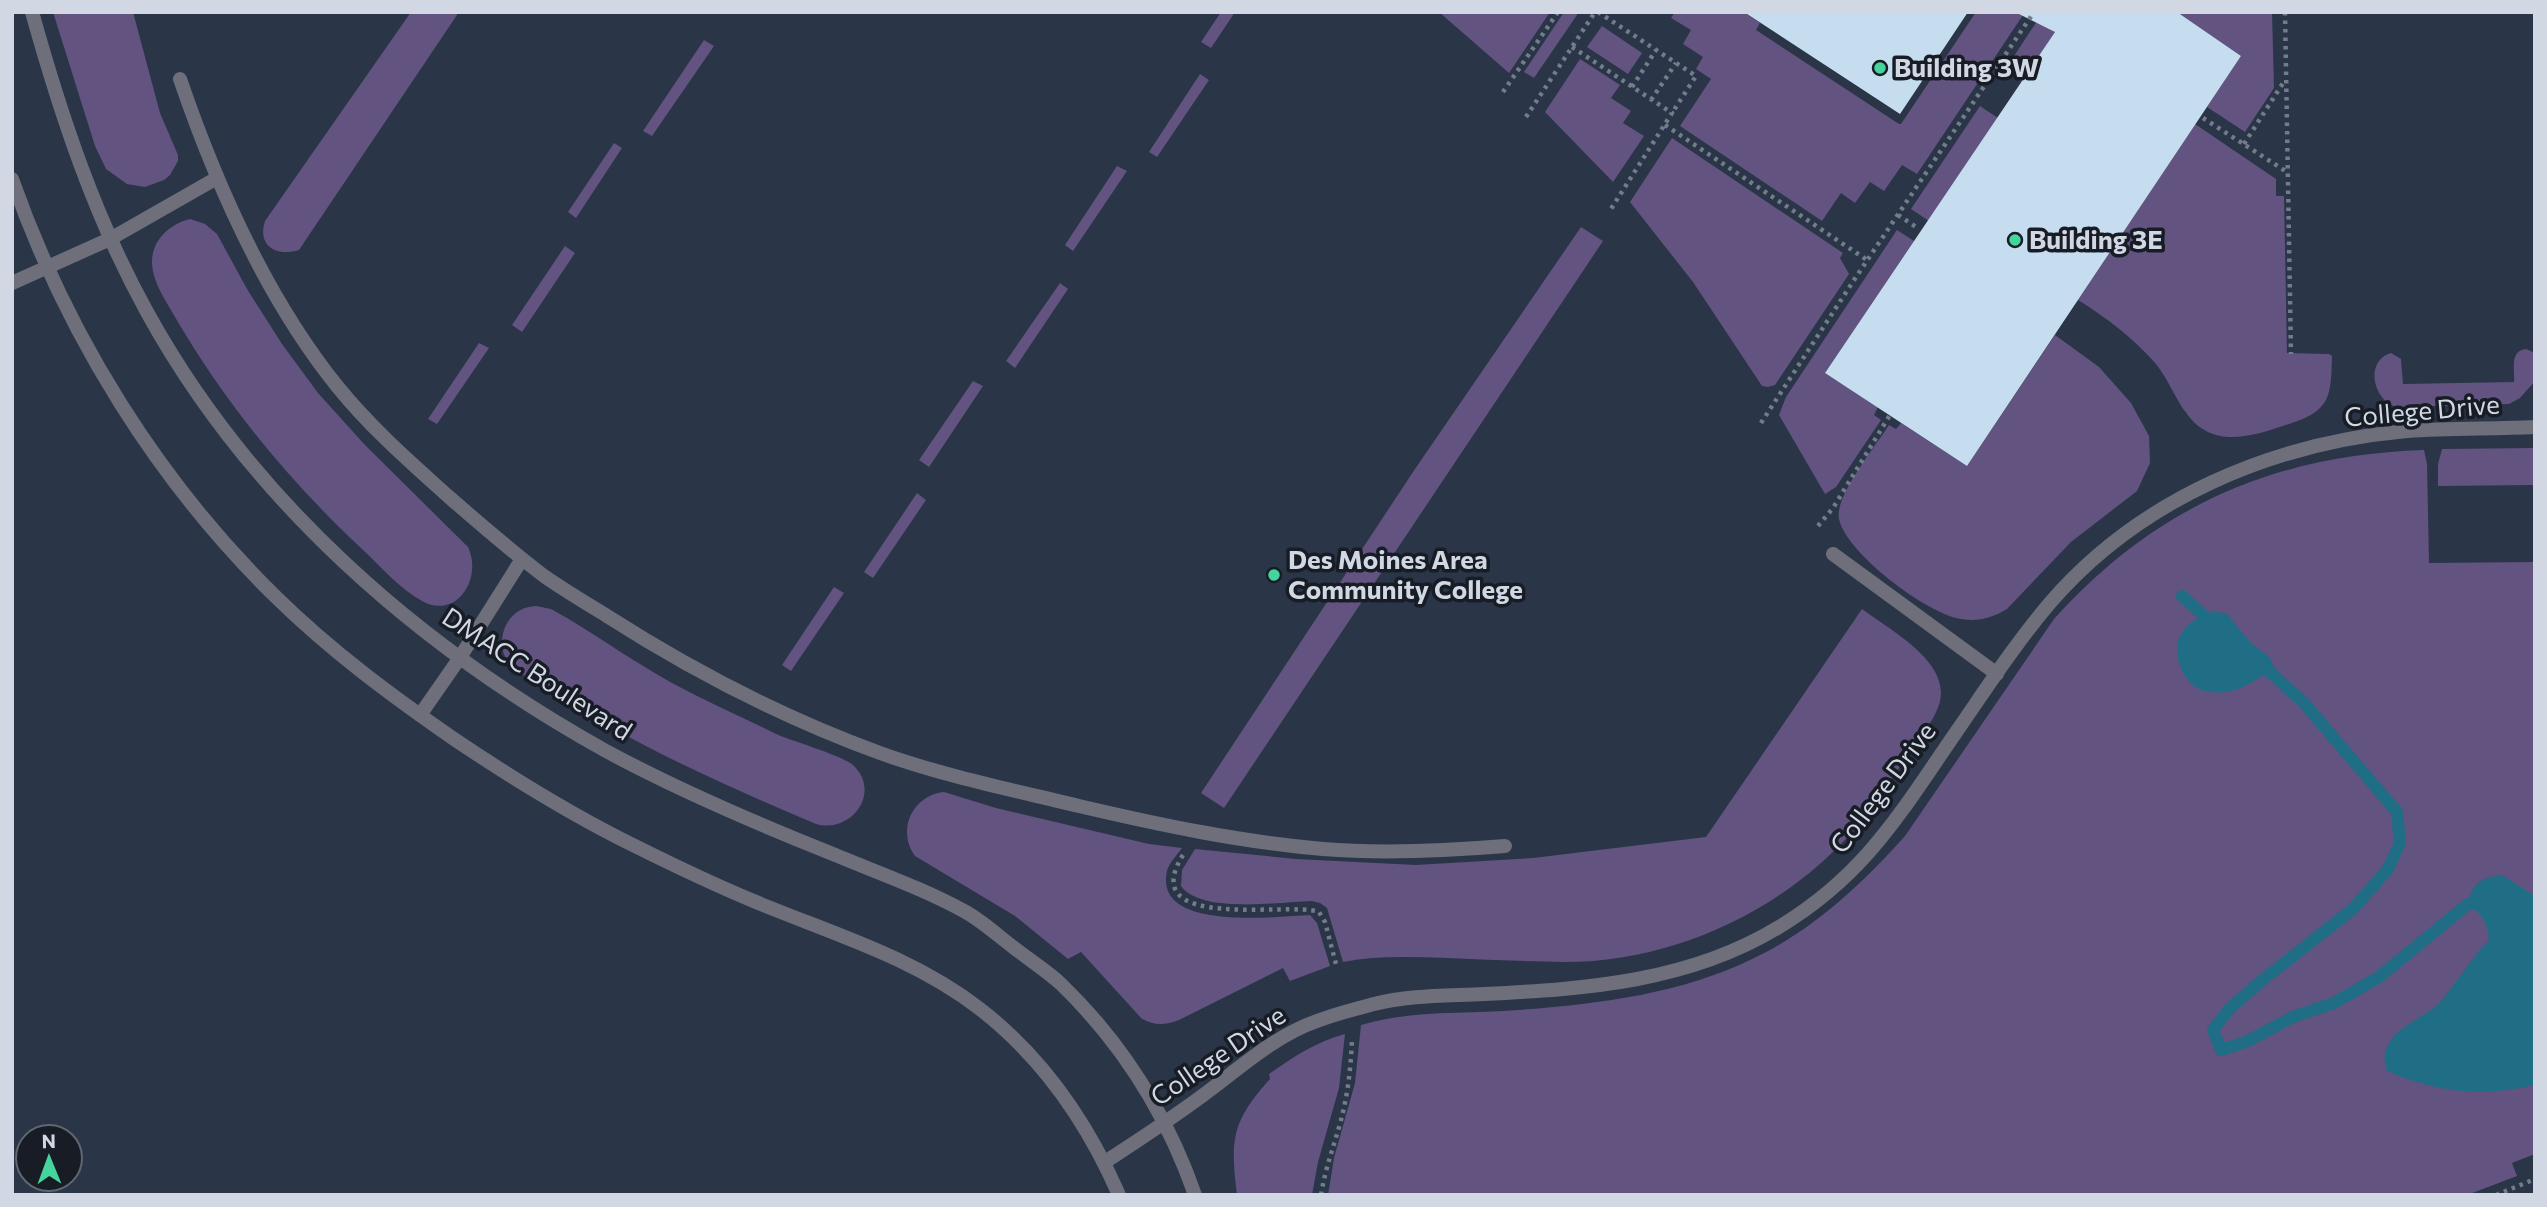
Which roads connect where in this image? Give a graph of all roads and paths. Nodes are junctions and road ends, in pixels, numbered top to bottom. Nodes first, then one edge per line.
1 (32, 12) edge
2 (1558, 12) edge
3 (1597, 12) edge
4 (2034, 12) edge
5 (2284, 12) edge
6 (1572, 47) junction
7 (1656, 50) junction
8 (1676, 63) junction
9 (180, 79) dead end
10 (2286, 80) junction
11 (1632, 87) junction
12 (1503, 92) dead end
13 (1651, 100) junction
14 (1672, 113) junction
15 (1526, 117) dead end
16 (2203, 118) dead end
17 (1665, 125) junction
18 (2244, 144) junction
19 (2288, 172) junction
20 (217, 178) junction
21 (12, 179) edge
22 (1611, 209) dead end
23 (1898, 215) junction
24 (1919, 229) dead end
25 (110, 239) junction
26 (1867, 260) junction
27 (47, 268) junction
28 (12, 283) edge
29 (2291, 354) dead end
30 (1890, 415) dead end
31 (1761, 423) dead end
32 (2535, 427) edge
33 (1818, 526) dead end
34 (1833, 554) dead end
35 (522, 559) junction
36 (459, 659) junction
37 (1997, 674) junction
38 (420, 715) junction
39 (1505, 846) dead end
40 (1187, 849) dead end
41 (1337, 968) dead end
42 (1352, 1031) dead end
43 (1164, 1122) junction
44 (1105, 1162) junction
45 (2535, 1179) edge
46 (1119, 1195) edge
47 (1195, 1195) edge
48 (1321, 1195) edge
49 (2496, 1195) edge

1 - 25 street, DMACC Boulevard
2 - 12 path
3 - 6 path
3 - 7 path
4 - 23 path
5 - 10 path
6 - 11 path
6 - 15 path
7 - 8 path
7 - 11 path
8 - 13 path
8 - 14 path
9 - 20 street
10 - 18 path
10 - 19 path
11 - 13 path
13 - 14 path
14 - 17 path
16 - 18 path
17 - 22 path
17 - 26 path
18 - 19 path
19 - 29 path
20 - 25 street
20 - 35 street
21 - 27 street
23 - 24 path
23 - 26 path
25 - 27 street
25 - 36 street, DMACC Boulevard
26 - 31 path
27 - 28 street
27 - 38 street
30 - 33 path
32 - 37 street, College Drive
34 - 37 street
35 - 36 street
35 - 39 street
36 - 38 street
36 - 43 street, DMACC Boulevard
37 - 43 street, College Drive
38 - 44 street
40 - 41 path
42 - 48 path
43 - 44 street, College Drive
43 - 47 street, DMACC Boulevard
44 - 46 street
45 - 49 path

